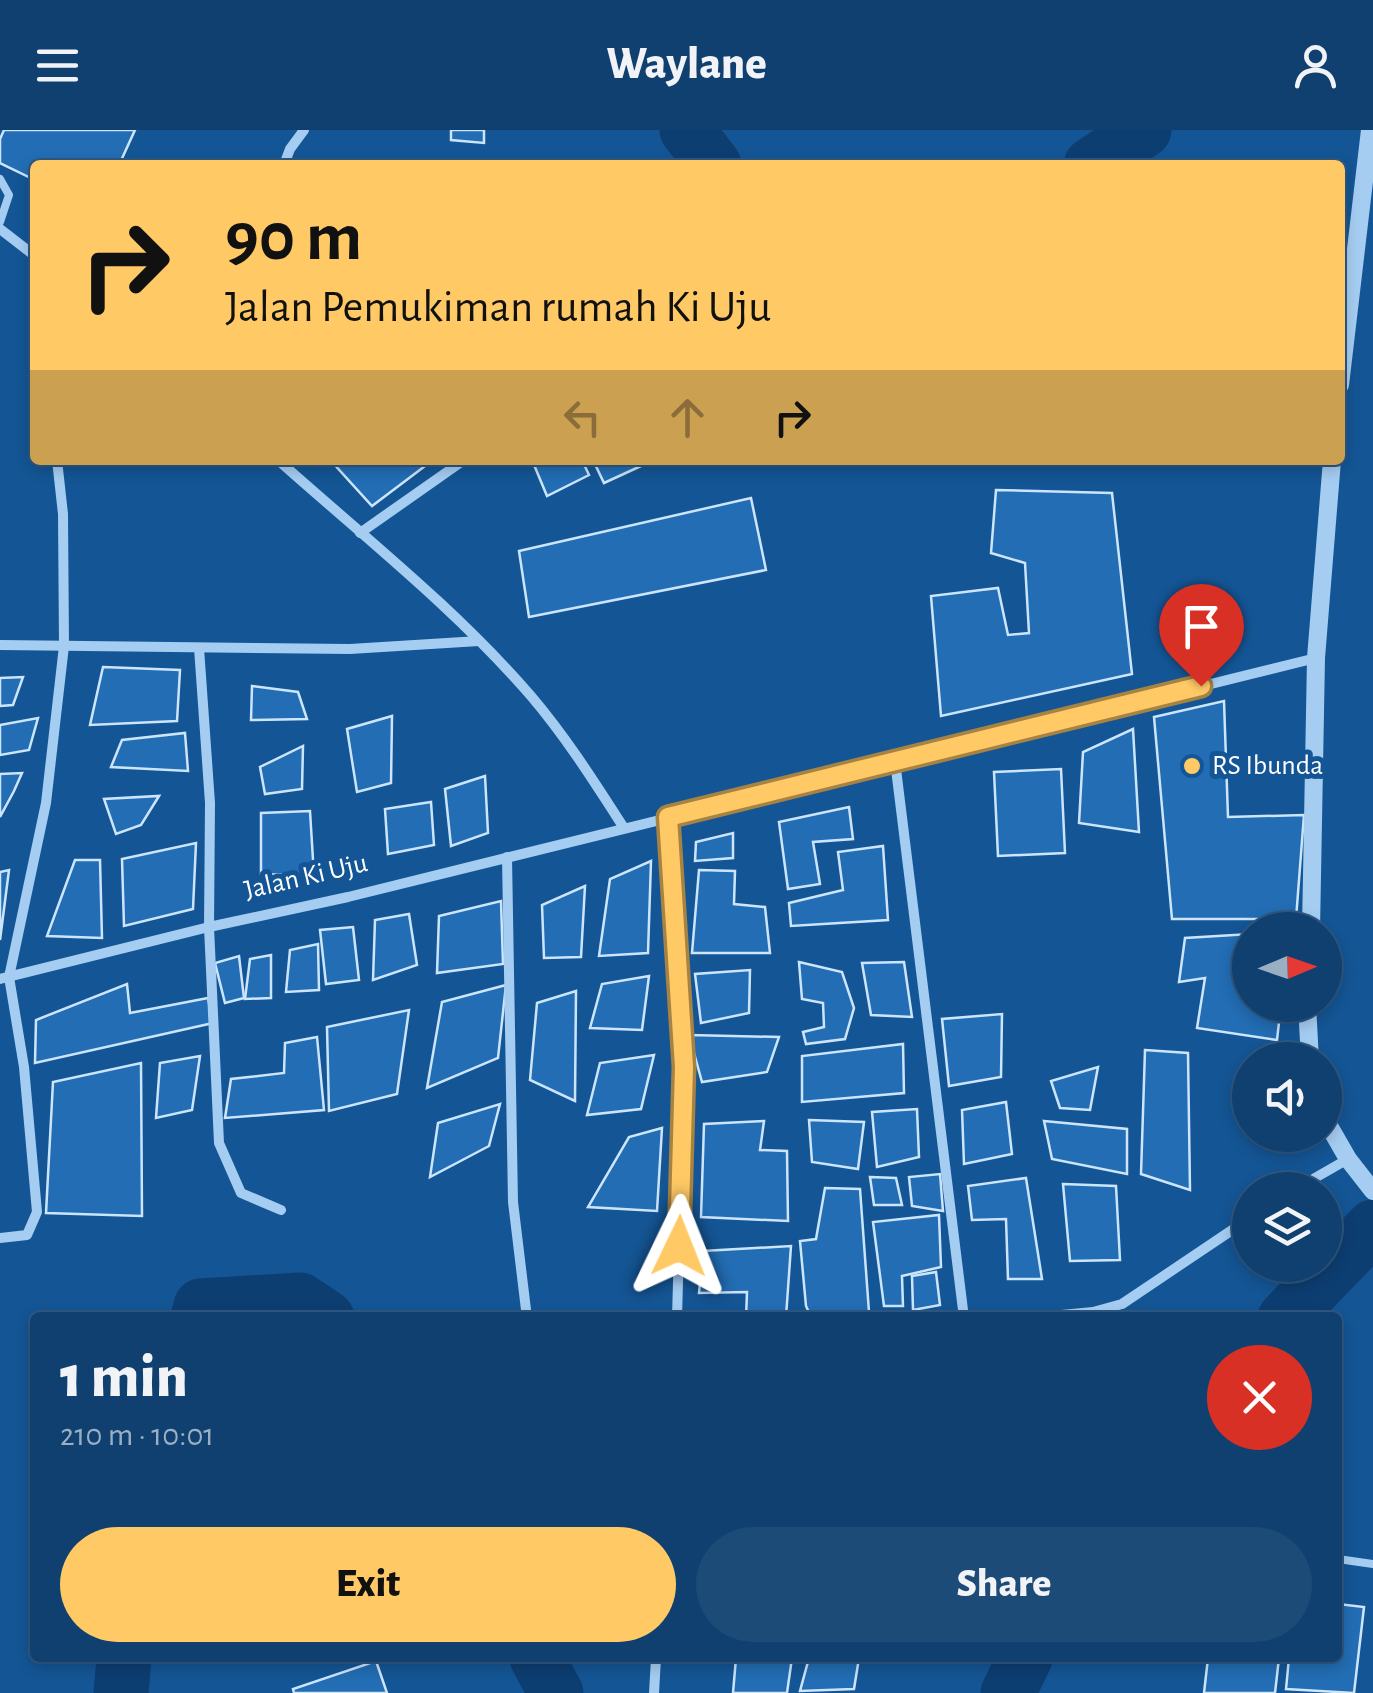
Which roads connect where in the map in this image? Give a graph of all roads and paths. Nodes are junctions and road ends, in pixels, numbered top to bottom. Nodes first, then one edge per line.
1 (304, 130) edge
2 (1370, 130) edge
3 (286, 160) edge
4 (0, 179) edge
5 (0, 226) edge
6 (30, 252) edge
7 (1345, 342) edge
8 (58, 465) edge
9 (284, 465) edge
10 (457, 465) edge
11 (1332, 465) edge
12 (360, 533) junction
13 (480, 640) junction
14 (0, 644) edge
15 (64, 646) junction
16 (199, 648) junction
17 (1316, 658) junction
18 (894, 762) junction
19 (668, 817) junction
20 (624, 828) junction
21 (508, 857) junction
22 (1310, 912) edge
23 (209, 927) junction
24 (4, 978) edge
25 (1342, 1149) edge
26 (1348, 1159) junction
27 (1325, 1172) edge
28 (1369, 1186) edge
29 (281, 1210) dead end
30 (1232, 1230) edge
31 (0, 1238) edge
32 (526, 1312) edge
33 (677, 1312) edge
34 (963, 1312) edge
35 (1093, 1312) edge
36 (1342, 1560) edge
37 (1373, 1564) edge
38 (656, 1662) edge
39 (654, 1693) edge

1 - 3 street
2 - 7 street
4 - 5 lane
5 - 6 street
8 - 15 street
9 - 12 street
10 - 12 street
11 - 17 street
12 - 13 street
13 - 16 street
13 - 20 street
14 - 15 street
15 - 16 street
15 - 24 street
16 - 23 street
17 - 18 street, Jalan Ki Uju
17 - 22 street
18 - 19 street, Jalan Ki Uju
18 - 34 street
19 - 20 street, Jalan Ki Uju
19 - 33 street
20 - 21 street, Jalan Ki Uju
21 - 23 street, Jalan Ki Uju
21 - 32 street
23 - 24 street, Jalan Ki Uju
23 - 29 street
24 - 31 street
25 - 26 street
26 - 27 street
26 - 28 street
30 - 35 street
36 - 37 lane
38 - 39 street

